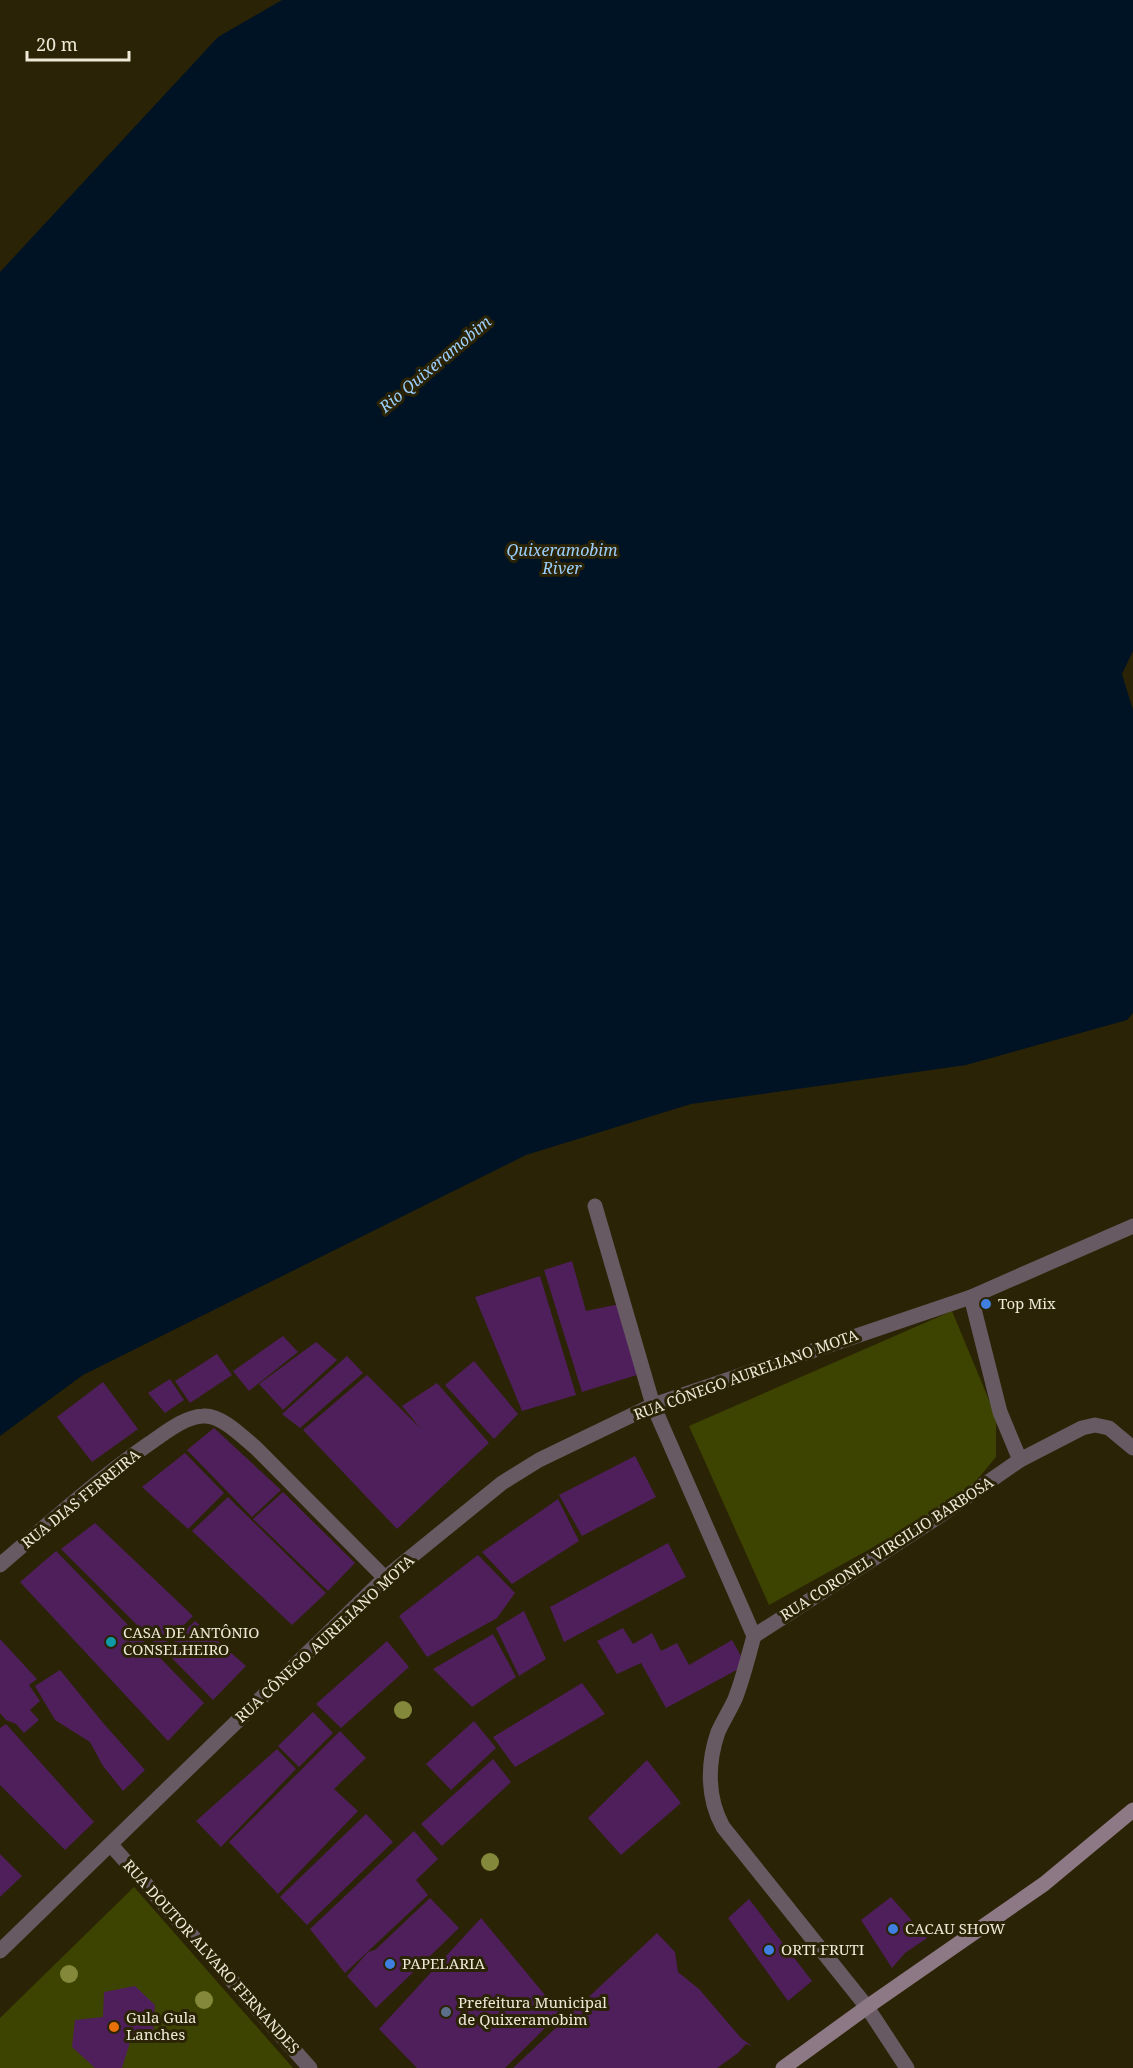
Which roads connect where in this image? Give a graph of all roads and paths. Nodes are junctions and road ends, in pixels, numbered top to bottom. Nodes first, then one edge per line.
1 (595, 1206) dead end
2 (1133, 1226) edge
3 (970, 1297) junction
4 (653, 1406) junction
5 (1133, 1448) edge
6 (1020, 1460) junction
7 (0, 1565) edge
8 (385, 1578) junction
9 (754, 1636) junction
10 (1133, 1810) edge
11 (111, 1845) junction
12 (0, 1951) edge
13 (867, 2007) junction
14 (310, 2068) edge
15 (783, 2068) edge
16 (907, 2068) edge

1 - 4 street
2 - 3 street, RUA CÔNEGO AURELIANO MOTA
3 - 4 street, RUA CÔNEGO AURELIANO MOTA
3 - 6 street
4 - 8 street, RUA CÔNEGO AURELIANO MOTA
4 - 9 street
5 - 6 street, RUA CORONEL VIRGILIO BARBOSA
6 - 9 street, RUA CORONEL VIRGILIO BARBOSA
7 - 8 street, RUA DIAS FERREIRA
8 - 11 street, RUA CÔNEGO AURELIANO MOTA
9 - 13 street
10 - 13 street
11 - 12 street, RUA CÔNEGO AURELIANO MOTA
11 - 14 street, RUA DOUTOR ALVARO FERNANDES
13 - 15 street
13 - 16 street

